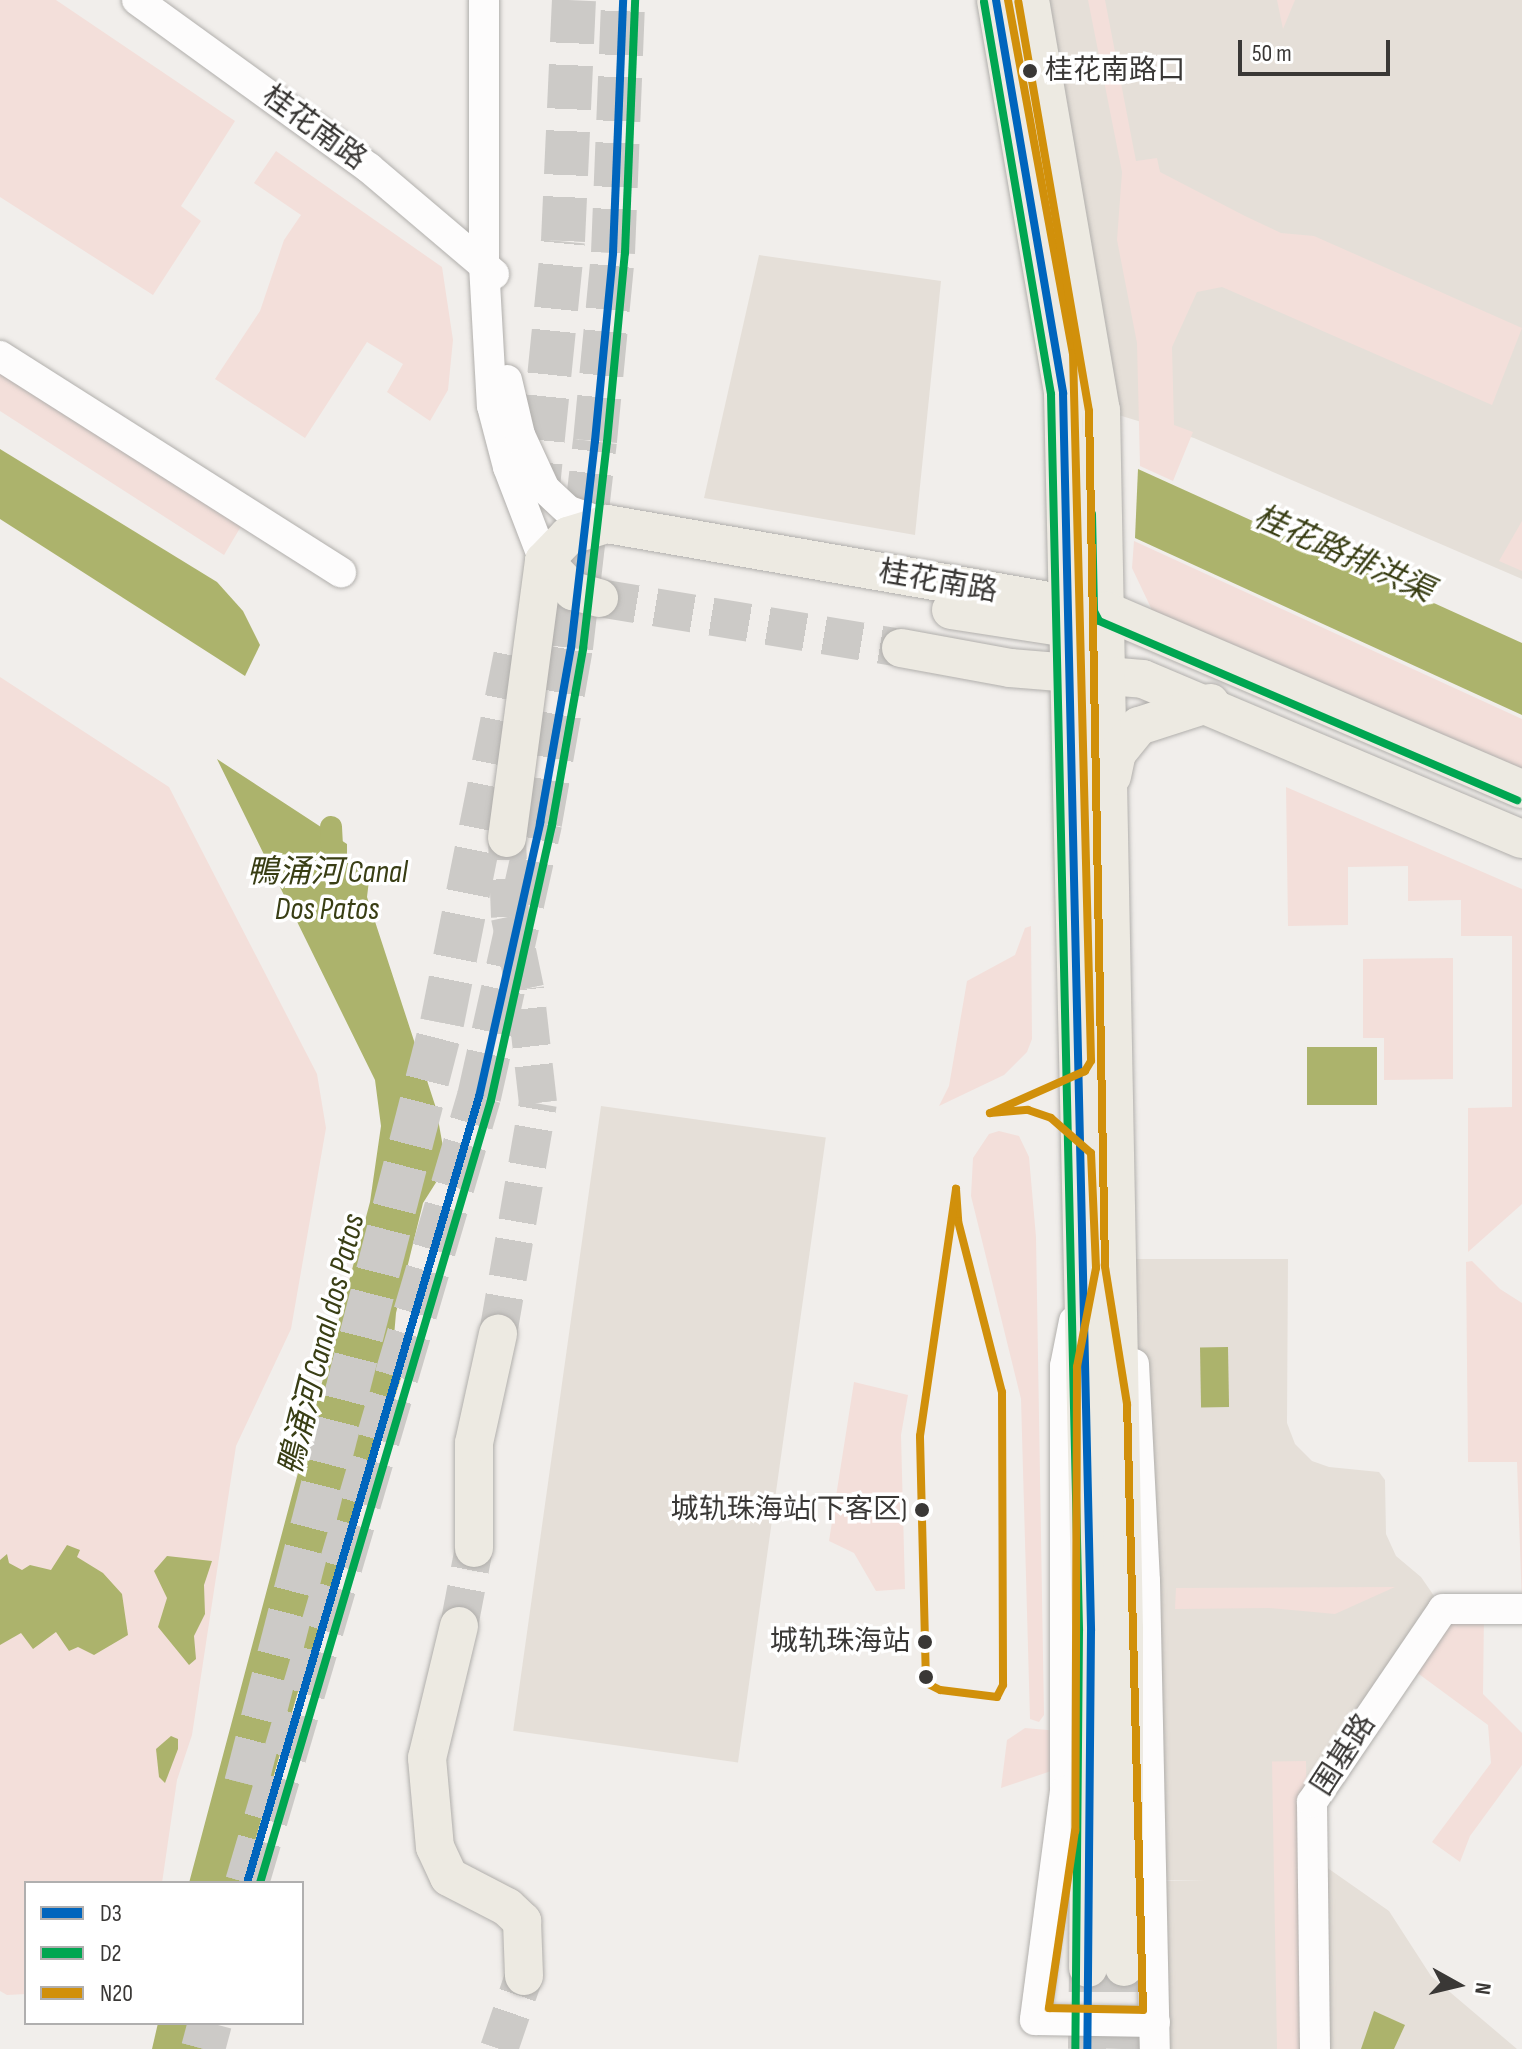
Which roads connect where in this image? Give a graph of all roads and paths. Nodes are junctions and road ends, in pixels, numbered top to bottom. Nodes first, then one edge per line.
1 (137, 0) edge
2 (484, 0) edge
3 (504, 0) edge
4 (996, 0) edge
5 (1030, 0) edge
6 (494, 274) junction
7 (0, 356) edge
8 (607, 524) junction
9 (544, 561) junction
10 (341, 572) dead end
11 (1106, 611) junction
12 (1067, 618) junction
13 (536, 620) junction
14 (901, 648) tunnel mouth
15 (1067, 672) junction
16 (1108, 673) junction
17 (1210, 703) junction
18 (1522, 789) edge
19 (1109, 794) junction
20 (507, 838) tunnel mouth
21 (1522, 839) edge
22 (1101, 1267) junction
23 (498, 1334) tunnel mouth
24 (474, 1548) tunnel mouth
25 (1522, 1609) edge
26 (459, 1626) tunnel mouth
27 (1106, 1968) tunnel mouth
28 (524, 1976) tunnel mouth
29 (1155, 2035) edge
30 (1315, 2049) edge

1 - 6 street, 桂花南路
2 - 6 street, 桂花南路
3 - 6 street, 桂花南路
4 - 12 main road
5 - 11 main road
6 - 8 street, 桂花南路
6 - 9 street, 桂花南路
7 - 10 street
8 - 9 main road
8 - 12 main road, 桂花南路
9 - 12 main road
9 - 13 main road
9 - 13 main road, 桂花南路
11 - 12 main road, 桂花南路
11 - 16 main road
11 - 18 main road, 桂花南路
12 - 15 main road
13 - 20 main road
14 - 15 main road
15 - 16 main road
15 - 22 main road
16 - 17 main road
16 - 19 main road
17 - 19 main road
17 - 21 main road
19 - 22 main road
22 - 27 main road
22 - 29 street
22 - 29 street
23 - 24 main road
25 - 30 street, 围基路
26 - 28 main road

